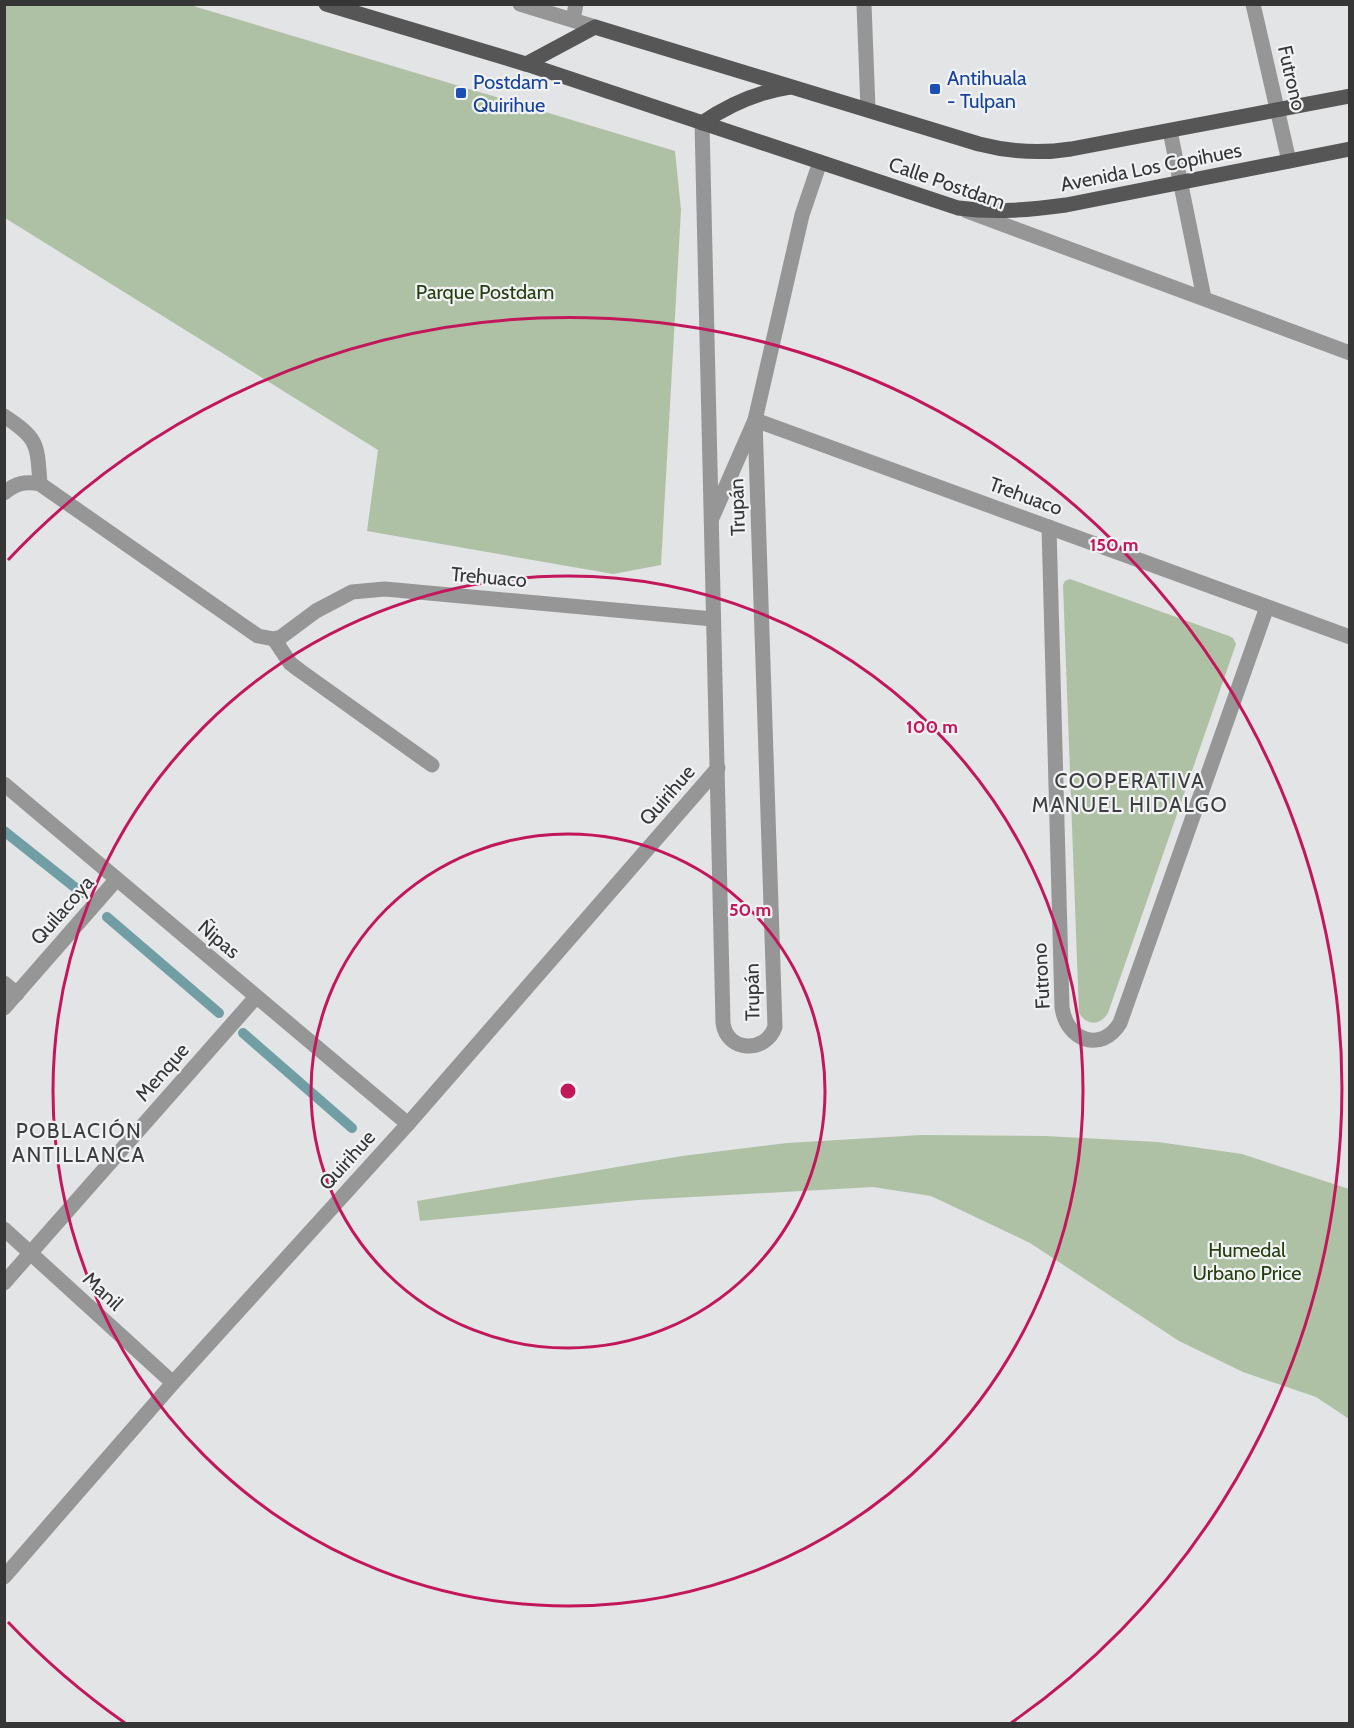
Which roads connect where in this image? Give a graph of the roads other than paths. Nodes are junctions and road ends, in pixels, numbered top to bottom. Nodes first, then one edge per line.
1 (326, 4) edge
2 (520, 4) edge
3 (864, 4) edge
4 (1253, 4) edge
5 (574, 12) edge
6 (595, 27) junction
7 (526, 64) junction
8 (793, 86) junction
9 (1350, 96) edge
10 (868, 109) junction
11 (1277, 111) junction
12 (702, 123) junction
13 (1170, 130) junction
14 (1350, 149) edge
15 (1289, 161) junction
16 (820, 162) junction
17 (1181, 184) junction
18 (958, 208) junction
19 (1204, 298) junction
20 (1350, 353) edge
21 (4, 416) edge
22 (755, 420) junction
23 (40, 484) junction
24 (4, 493) edge
25 (710, 524) junction
26 (1049, 527) junction
27 (1267, 607) junction
28 (713, 619) junction
29 (1350, 637) edge
30 (274, 639) junction
31 (432, 765) dead end
32 (718, 768) junction
33 (4, 784) edge
34 (116, 880) junction
35 (4, 983) edge
36 (17, 994) junction
37 (256, 997) junction
38 (4, 1008) edge
39 (408, 1124) junction
40 (4, 1229) edge
41 (31, 1253) junction
42 (4, 1283) edge
43 (173, 1383) junction
44 (4, 1577) edge

1 - 7 main road, Calle Postdam
2 - 5 street
3 - 10 street
4 - 11 street, Futrono
5 - 6 street
6 - 7 main road
6 - 8 main road
7 - 12 main road, Calle Postdam
8 - 10 main road
8 - 12 main road
9 - 11 main road, Avenida Los Copihues
10 - 13 main road
11 - 13 main road, Avenida Los Copihues
11 - 15 street, Futrono
12 - 16 main road, Calle Postdam
12 - 25 street, Trupán
13 - 17 street
14 - 15 main road, Avenida Los Copihues
15 - 17 main road, Avenida Los Copihues
16 - 18 main road, Calle Postdam
16 - 22 street, Trupán
17 - 18 main road, Avenida Los Copihues
17 - 19 street
18 - 19 street, Calle Postdam
19 - 20 street, Calle Postdam
21 - 23 street
22 - 25 street, Trupán
22 - 26 street, Trehuaco
22 - 32 street, Trupán
23 - 24 street
23 - 30 street
25 - 28 street, Trupán
26 - 27 street, Trehuaco
26 - 27 street, Futrono
27 - 29 street, Trehuaco
28 - 30 street, Trehuaco
28 - 32 street, Trupán
30 - 31 street
32 - 39 street, Quirihue
33 - 34 street, Ñipas
34 - 36 street, Quilacoya
34 - 37 street, Ñipas
35 - 36 street
36 - 38 street, Quilacoya
37 - 39 street, Ñipas
37 - 41 street, Menque
39 - 43 street, Quirihue
40 - 41 street, Manil
41 - 42 street, Menque
41 - 43 street, Manil
43 - 44 street, Quirihue

